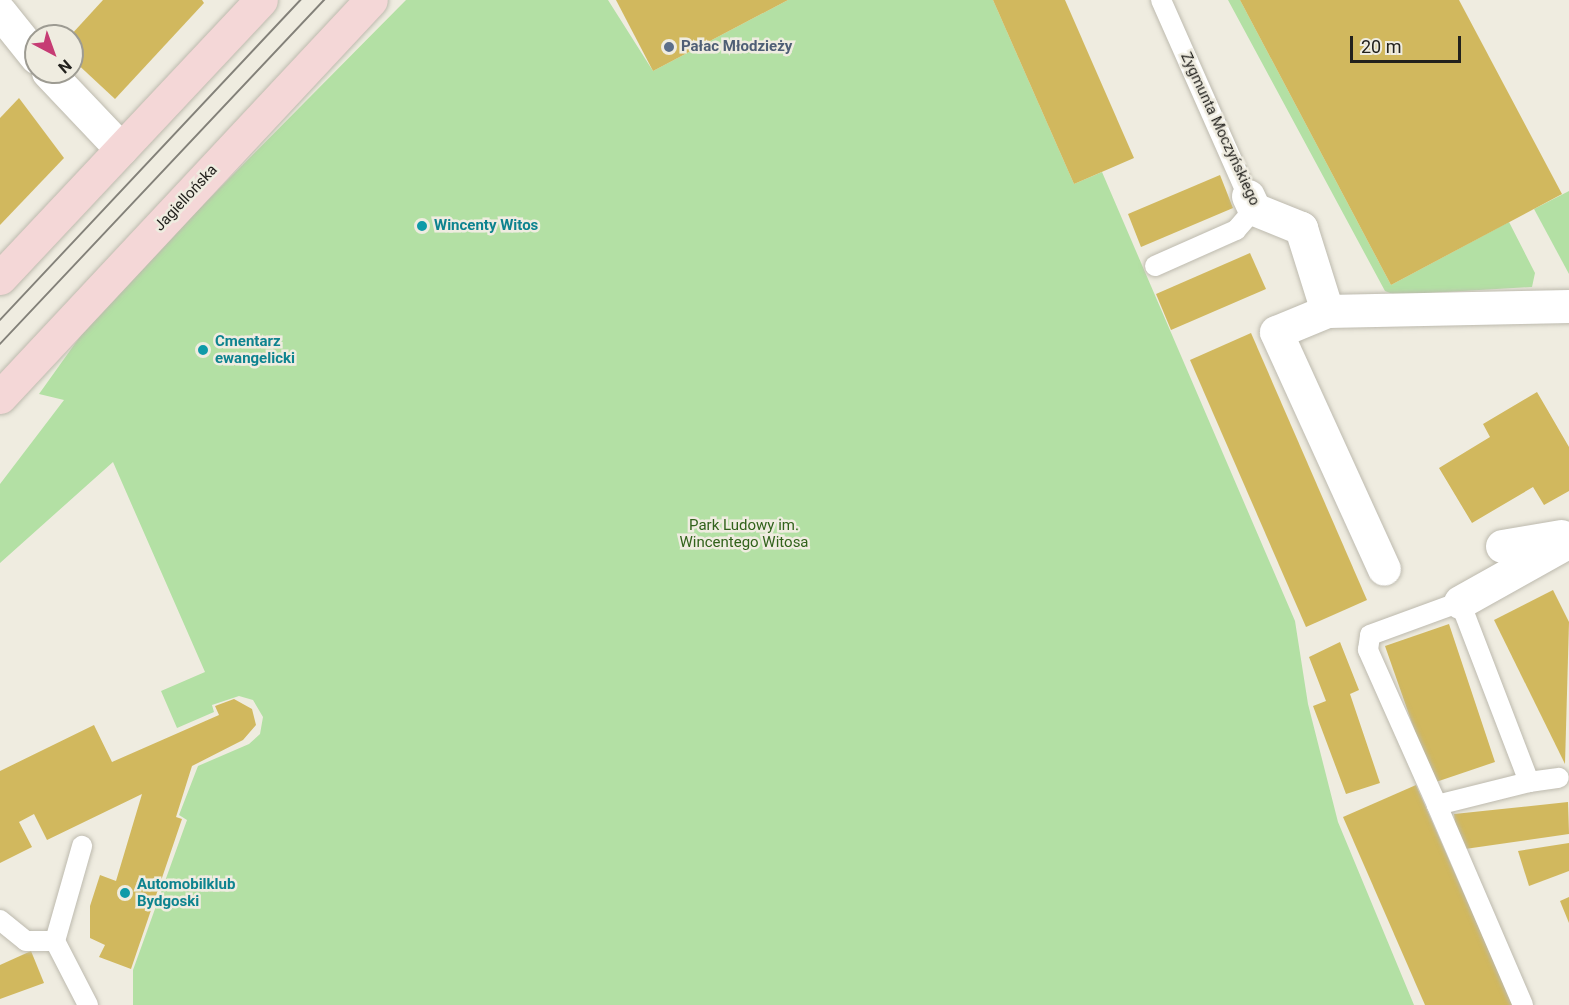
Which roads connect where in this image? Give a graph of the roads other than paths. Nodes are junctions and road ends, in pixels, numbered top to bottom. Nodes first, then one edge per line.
1 (261, 0) edge
2 (371, 0) edge
3 (1161, 0) edge
4 (0, 12) edge
5 (24, 42) edge
6 (59, 84) edge
7 (121, 149) junction
8 (1251, 203) junction
9 (1155, 266) dead end
10 (0, 278) edge
11 (1569, 306) edge
12 (1327, 311) junction
13 (0, 397) edge
14 (1569, 534) edge
15 (1569, 541) edge
16 (1502, 546) dead end
17 (1384, 569) dead end
18 (1460, 602) junction
19 (1559, 778) dead end
20 (1529, 783) junction
21 (1437, 805) junction
22 (82, 846) dead end
23 (0, 920) edge
24 (55, 941) junction
25 (88, 1005) edge
26 (1523, 1005) edge

1 - 7 main road
2 - 13 main road, Jagiellońska
3 - 8 lane, Zygmunta Moczyńskiego
4 - 5 street
6 - 7 street
7 - 10 main road
8 - 9 lane
8 - 12 street, Zygmunta Moczyńskiego
11 - 12 street
12 - 17 street
14 - 16 street
15 - 18 street
18 - 20 lane
18 - 21 lane
19 - 20 lane
20 - 21 lane
21 - 26 lane
22 - 24 lane
23 - 24 lane
24 - 25 lane

